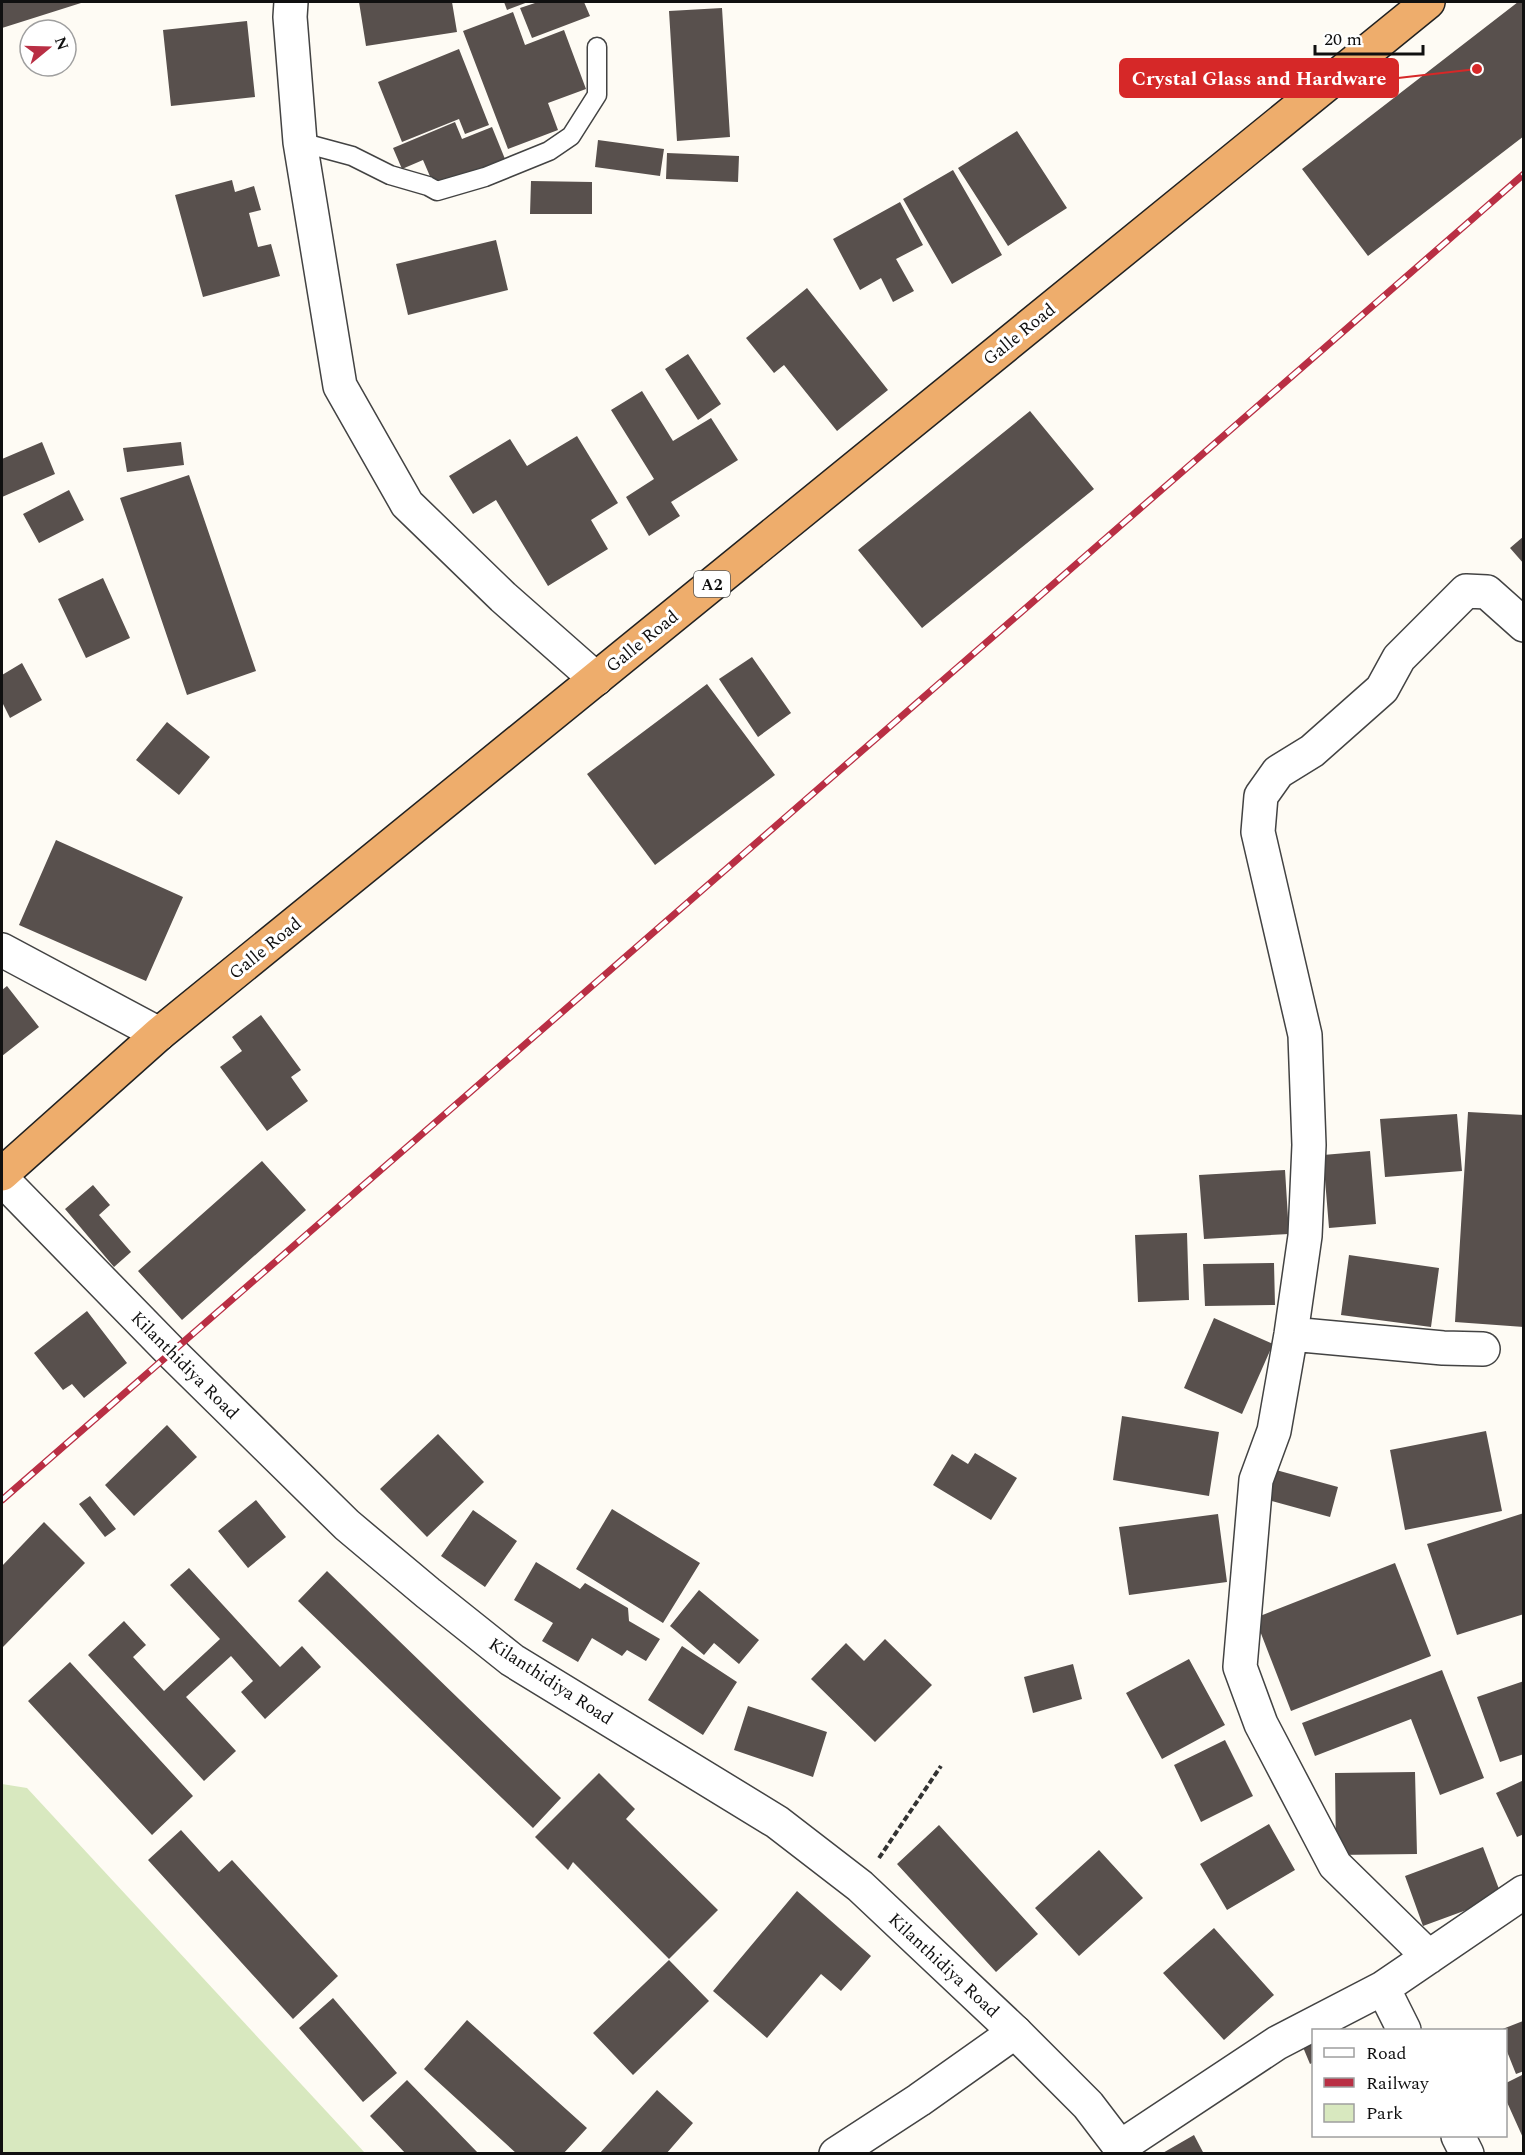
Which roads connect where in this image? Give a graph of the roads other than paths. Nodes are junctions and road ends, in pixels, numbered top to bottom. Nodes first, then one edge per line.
1 (291, 2) edge
2 (1428, 2) edge
3 (597, 47) dead end
4 (300, 142) junction
5 (1524, 625) edge
6 (596, 679) junction
7 (2, 950) edge
8 (159, 1034) junction
9 (2, 1176) edge
10 (1291, 1334) junction
11 (1483, 1349) dead end
12 (1524, 1892) edge
13 (1429, 1957) junction
14 (1383, 1988) junction
15 (1403, 2029) edge
16 (1015, 2032) junction
17 (1458, 2137) edge
18 (1122, 2150) edge
19 (836, 2154) edge
20 (1467, 2154) edge

1 - 4 street
2 - 6 highway, Galle Road / A2
3 - 4 lane
4 - 6 street
5 - 10 street
6 - 8 highway, Galle Road / A2
7 - 8 street
8 - 9 highway, Galle Road / A2
9 - 16 street, Kilanthidiya Road
10 - 11 street
10 - 13 street
12 - 13 street
13 - 14 street
14 - 15 street
14 - 18 street
16 - 18 street, Kilanthidiya Road
16 - 19 street
17 - 20 street

